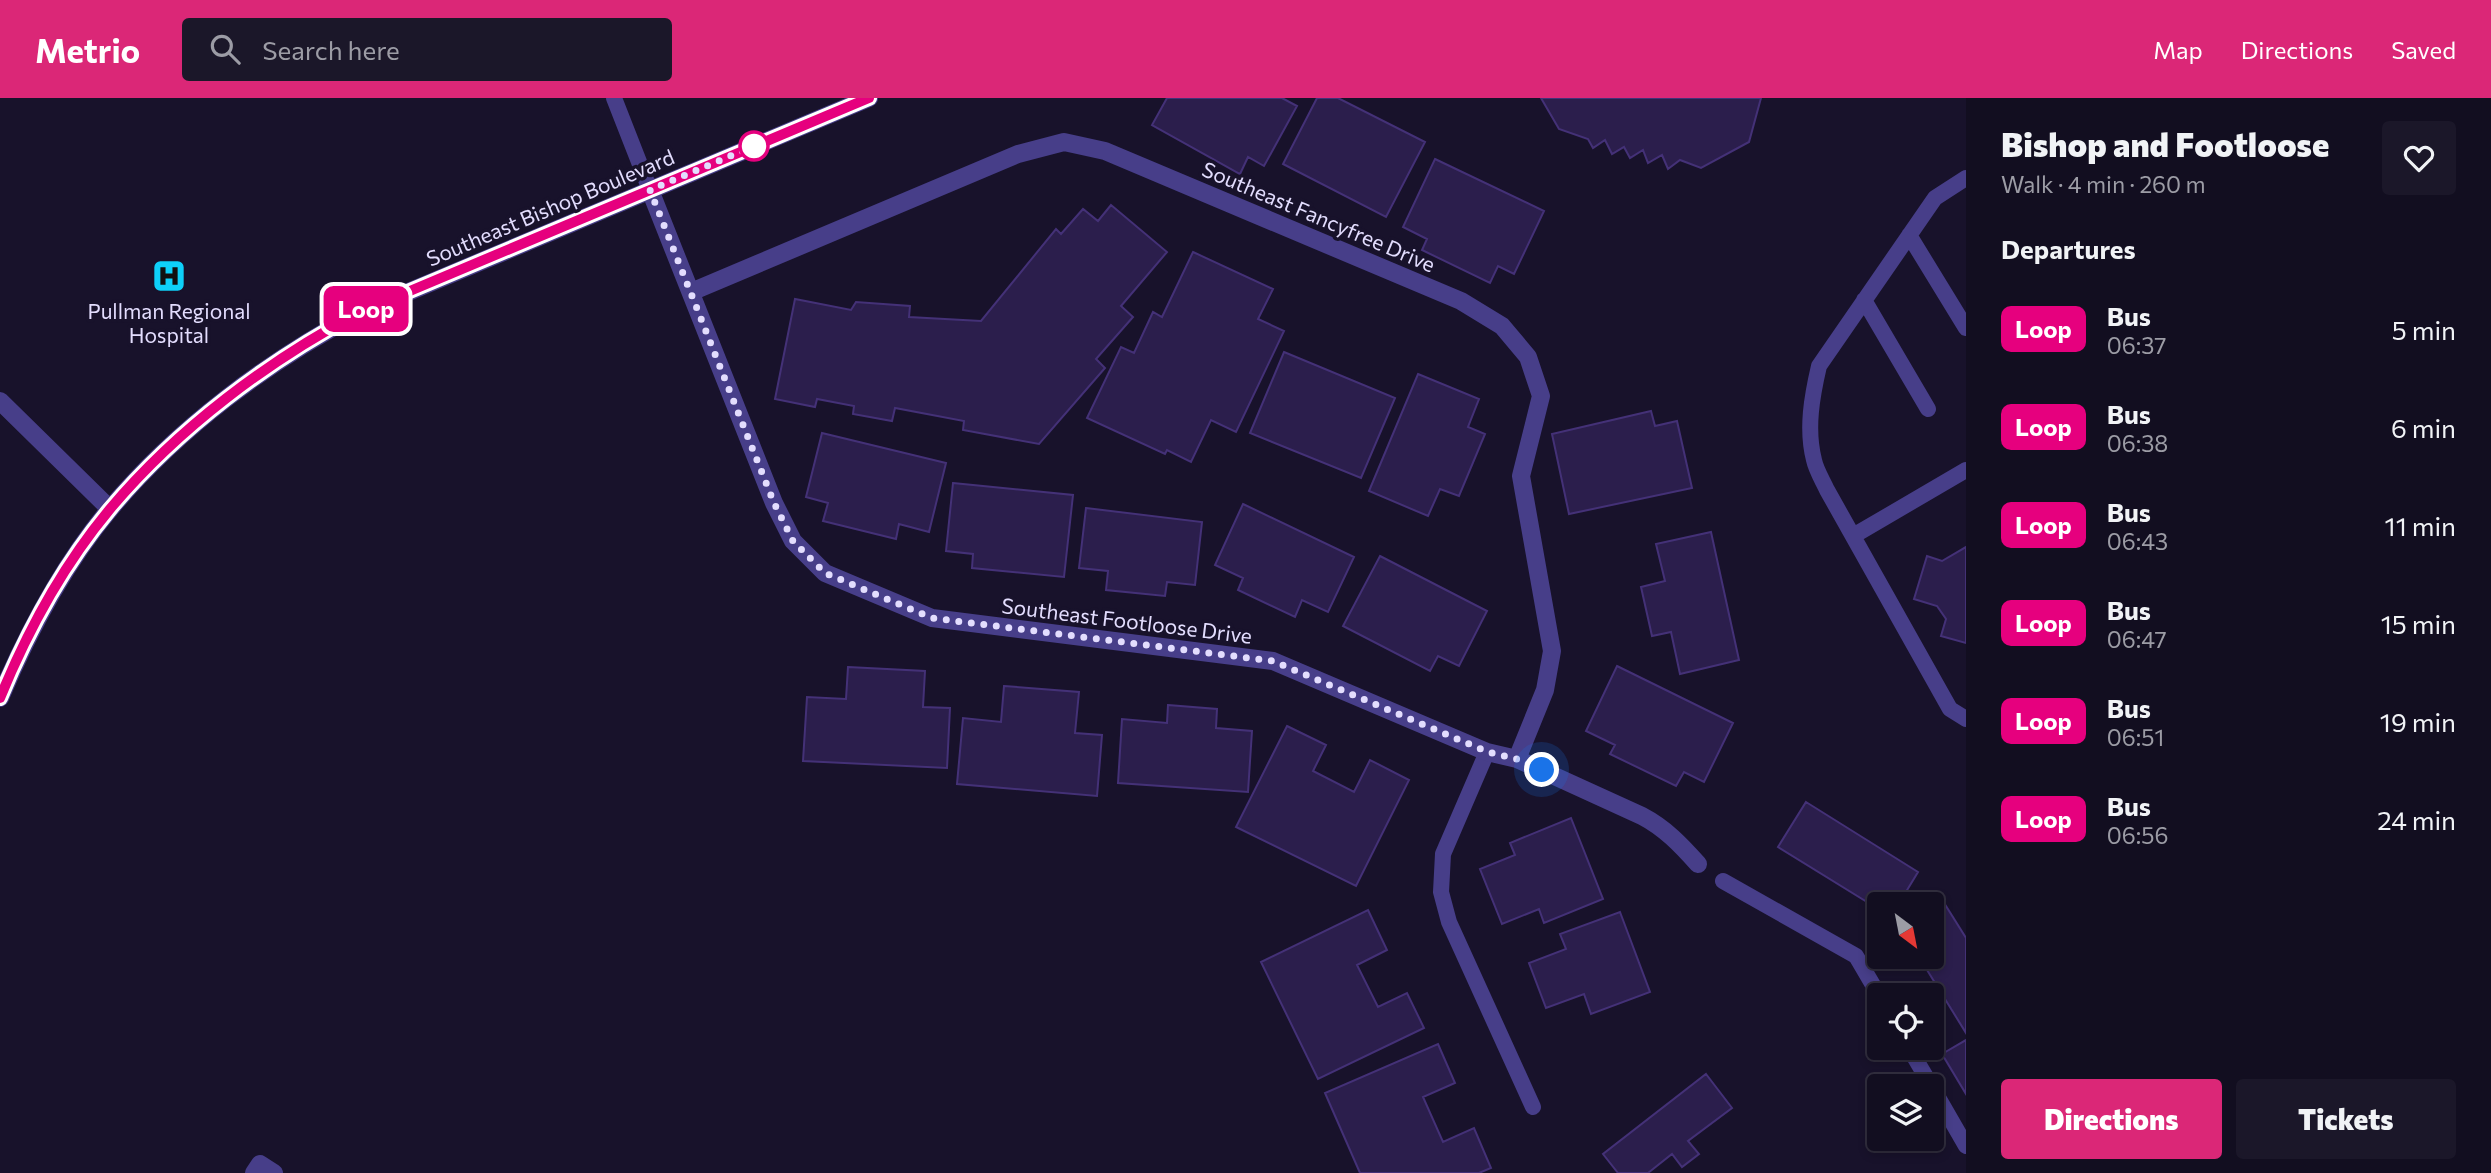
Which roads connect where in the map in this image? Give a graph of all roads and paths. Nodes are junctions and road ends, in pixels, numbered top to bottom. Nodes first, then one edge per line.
1 (614, 98) edge
2 (869, 98) edge
3 (1966, 178) edge
4 (650, 190) junction
5 (1909, 235) junction
6 (691, 292) junction
7 (1864, 300) junction
8 (1966, 328) edge
9 (0, 401) edge
10 (1928, 409) dead end
11 (1966, 470) edge
12 (110, 509) junction
13 (1853, 536) junction
14 (0, 698) edge
15 (1966, 719) edge
16 (1488, 752) junction
17 (1517, 759) junction
18 (1698, 864) dead end
19 (1723, 881) dead end
20 (1872, 983) edge
21 (1533, 1107) dead end
22 (1944, 1108) edge
23 (1966, 1146) edge
24 (254, 1173) edge
25 (274, 1173) edge

1 - 4 lane
2 - 4 street, Southeast Bishop Boulevard
3 - 5 lane
4 - 6 street, Southeast Footloose Drive
4 - 12 street, Southeast Bishop Boulevard
5 - 7 lane
5 - 8 lane
6 - 16 street, Southeast Footloose Drive
6 - 17 street, Southeast Fancyfree Drive
7 - 10 lane
7 - 13 lane
9 - 12 street
11 - 13 lane
12 - 14 street, Southeast Bishop Boulevard
13 - 15 lane
16 - 17 street, Southeast Footloose Drive
16 - 21 lane
17 - 18 street, Southeast Footloose Drive
19 - 20 lane
22 - 23 lane
24 - 25 street

